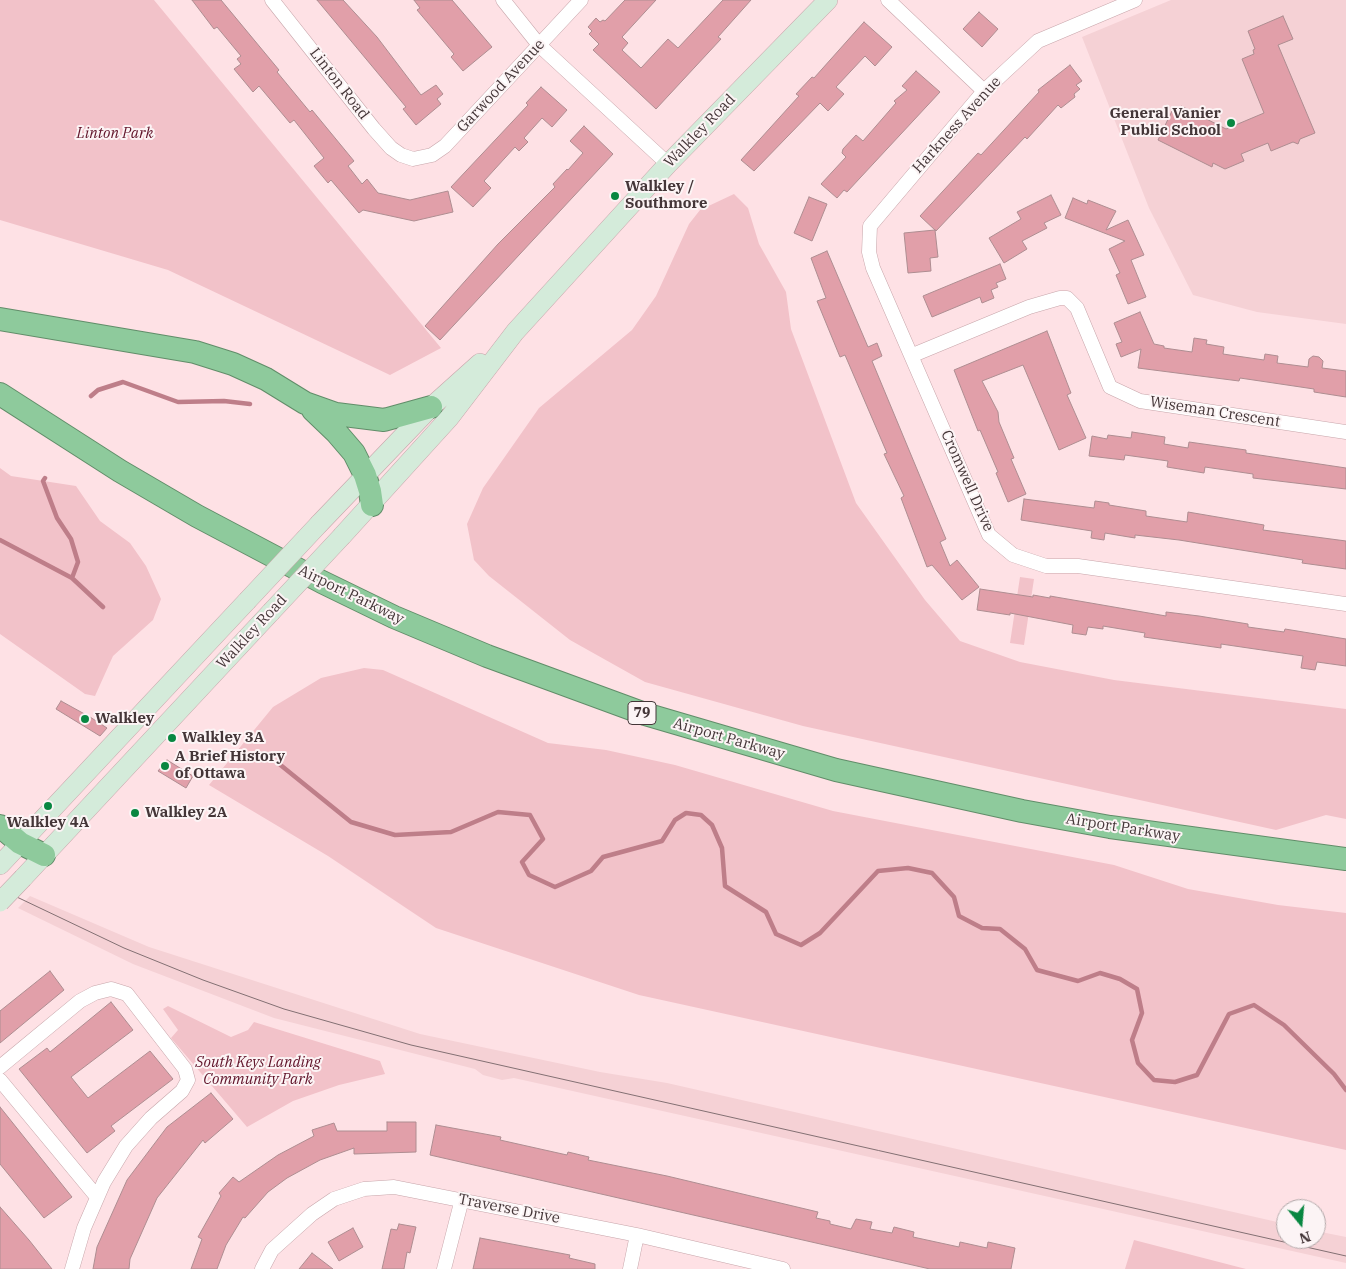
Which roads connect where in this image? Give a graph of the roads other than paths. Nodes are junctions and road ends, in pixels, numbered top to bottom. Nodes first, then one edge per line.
1 (272, 0) edge
2 (503, 0) edge
3 (581, 0) edge
4 (828, 0) edge
5 (888, 0) edge
6 (1135, 0) edge
7 (539, 45) junction
8 (984, 91) junction
9 (413, 159) joint
10 (668, 164) junction
11 (870, 226) joint
12 (0, 319) edge
13 (515, 332) junction
14 (913, 355) junction
15 (0, 394) edge
16 (305, 403) junction
17 (431, 407) junction
18 (1346, 432) edge
19 (365, 474) junction
20 (372, 505) junction
21 (1346, 604) edge
22 (0, 826) edge
23 (24, 839) junction
24 (44, 855) junction
25 (1346, 859) edge
26 (1, 864) edge
27 (0, 902) edge
28 (0, 1067) edge
29 (0, 1080) edge
30 (98, 1197) junction
31 (462, 1199) junction
32 (637, 1235) junction
33 (72, 1269) edge
34 (262, 1269) edge
35 (444, 1269) edge
36 (630, 1269) edge
37 (783, 1269) edge

1 - 9 street, Linton Road
2 - 7 street
3 - 7 street, Garwood Avenue
4 - 10 main road, Walkley Road
5 - 8 street
6 - 8 street, Harkness Avenue
7 - 9 street, Garwood Avenue
7 - 10 street
8 - 11 street, Harkness Avenue
10 - 13 main road, Walkley Road
11 - 14 street, Cromwell Drive
12 - 16 highway
13 - 17 main road, Walkley Road
13 - 20 main road, Walkley Road
14 - 18 street, Wiseman Crescent
14 - 21 street, Cromwell Drive
15 - 25 highway, Airport Parkway / 79
16 - 17 highway
16 - 19 highway
17 - 19 main road, Walkley Road
19 - 20 highway
19 - 23 main road, Walkley Road, bridge
20 - 24 main road, Walkley Road, bridge
22 - 23 highway
23 - 24 highway
23 - 26 main road, Walkley Road
24 - 27 main road, Walkley Road, bridge
28 - 30 street
29 - 30 street
30 - 33 street
31 - 32 street, Traverse Drive
31 - 34 street, Traverse Drive
31 - 35 street
32 - 36 street
32 - 37 street, Traverse Drive

